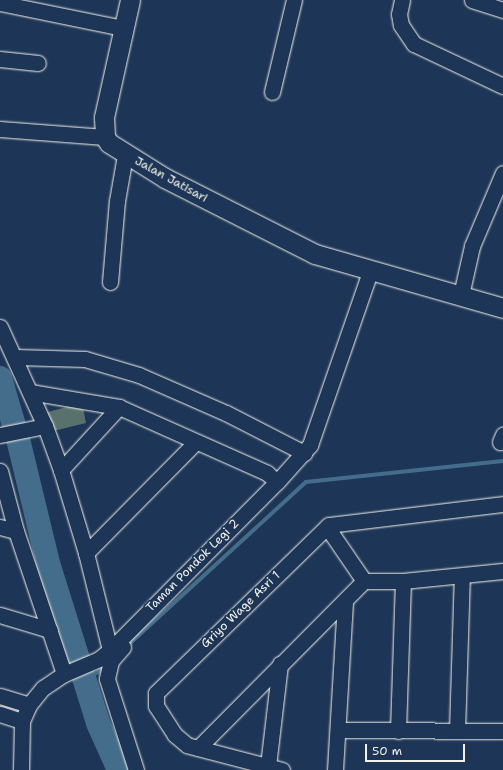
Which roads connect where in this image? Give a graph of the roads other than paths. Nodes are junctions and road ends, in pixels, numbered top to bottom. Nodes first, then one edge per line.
1 (130, 0) edge
2 (294, 0) edge
3 (402, 0) edge
4 (474, 0) edge
5 (0, 3) edge
6 (503, 10) edge
7 (123, 28) junction
8 (0, 59) edge
9 (38, 63) dead end
10 (503, 86) edge
11 (272, 92) dead end
12 (0, 129) edge
13 (105, 137) junction
14 (125, 155) junction
15 (503, 173) edge
16 (370, 272) junction
17 (110, 282) dead end
18 (461, 295) junction
19 (503, 308) edge
20 (0, 327) edge
21 (15, 357) junction
22 (30, 392) junction
23 (119, 408) junction
24 (40, 427) junction
25 (0, 435) edge
26 (195, 443) junction
27 (304, 453) junction
28 (61, 470) junction
29 (0, 471) edge
30 (277, 482) junction
31 (503, 504) edge
32 (0, 527) edge
33 (326, 527) junction
34 (16, 531) junction
35 (86, 553) junction
36 (503, 571) edge
37 (462, 576) junction
38 (364, 581) junction
39 (403, 581) junction
40 (345, 601) junction
41 (0, 615) edge
42 (50, 630) junction
43 (107, 657) junction
44 (280, 664) junction
45 (67, 673) junction
46 (0, 696) edge
47 (29, 705) junction
48 (0, 714) edge
49 (22, 721) junction
50 (338, 730) junction
51 (398, 731) junction
52 (457, 731) junction
53 (503, 731) edge
54 (198, 748) junction
55 (275, 768) edge
56 (21, 770) edge
57 (136, 770) edge
58 (335, 770) edge

1 - 7 street
2 - 11 street
3 - 10 street
4 - 6 street
5 - 7 street
7 - 13 street
8 - 9 street
12 - 13 street
13 - 14 street, Jalan Jatisari
14 - 16 street, Jalan Jatisari
14 - 17 street
15 - 18 street
16 - 18 street, Jalan Jatisari
16 - 27 street
18 - 19 street, Jalan Jatisari
20 - 21 street
21 - 22 street
21 - 27 street
22 - 23 street
22 - 24 street
23 - 26 street
23 - 28 street
24 - 25 street
24 - 28 street
26 - 30 street
26 - 35 street
27 - 30 street, Taman Pondok Legi 2
28 - 35 street
29 - 34 street
30 - 43 street, Taman Pondok Legi 2
31 - 33 street
32 - 34 street
33 - 38 street
33 - 54 street, Griyo Wage Asri 1
34 - 42 street
35 - 43 street
36 - 37 street
37 - 39 street
37 - 52 street
38 - 39 street
38 - 40 street
39 - 51 street
40 - 44 street
40 - 50 street
41 - 42 street
42 - 45 street
43 - 45 street
43 - 57 street
44 - 54 street
44 - 55 street
45 - 47 street
46 - 47 street
47 - 49 street
48 - 49 street
49 - 56 street
50 - 51 street
50 - 58 street
51 - 52 street
52 - 53 street
54 - 55 street

